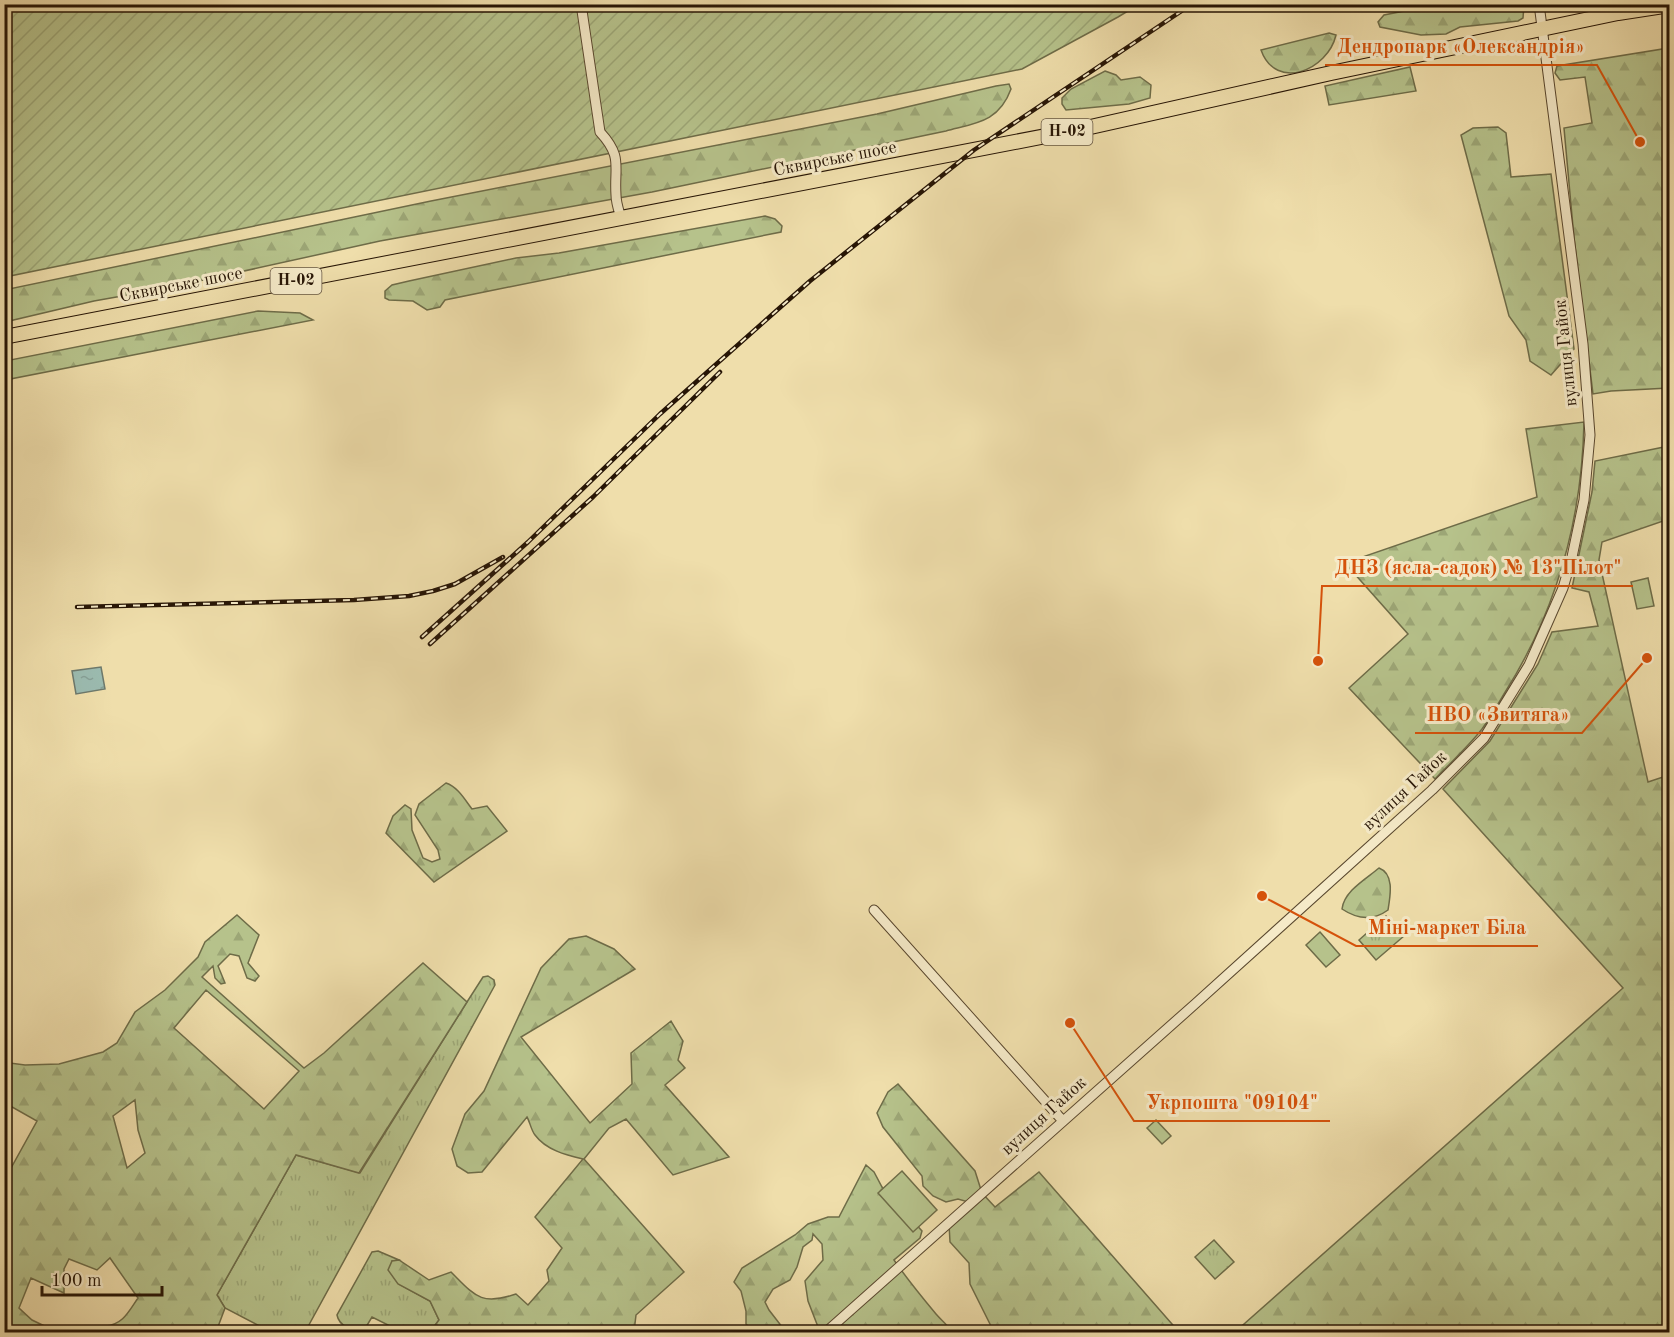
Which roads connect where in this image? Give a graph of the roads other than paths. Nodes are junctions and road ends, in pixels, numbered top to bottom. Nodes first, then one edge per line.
1 (581, 4) edge
2 (1539, 4) edge
3 (1670, 5) edge
4 (1542, 29) junction
5 (621, 218) junction
6 (4, 337) edge
7 (874, 910) dead end
8 (1063, 1121) junction
9 (826, 1332) edge

1 - 5 street
2 - 4 street, вулиця Гайок
3 - 4 main road, Сквирське шосе / Н-02
4 - 5 main road, Сквирське шосе / Н-02
4 - 8 street, вулиця Гайок
5 - 6 main road, Сквирське шосе / Н-02
7 - 8 street
8 - 9 street, вулиця Гайок

